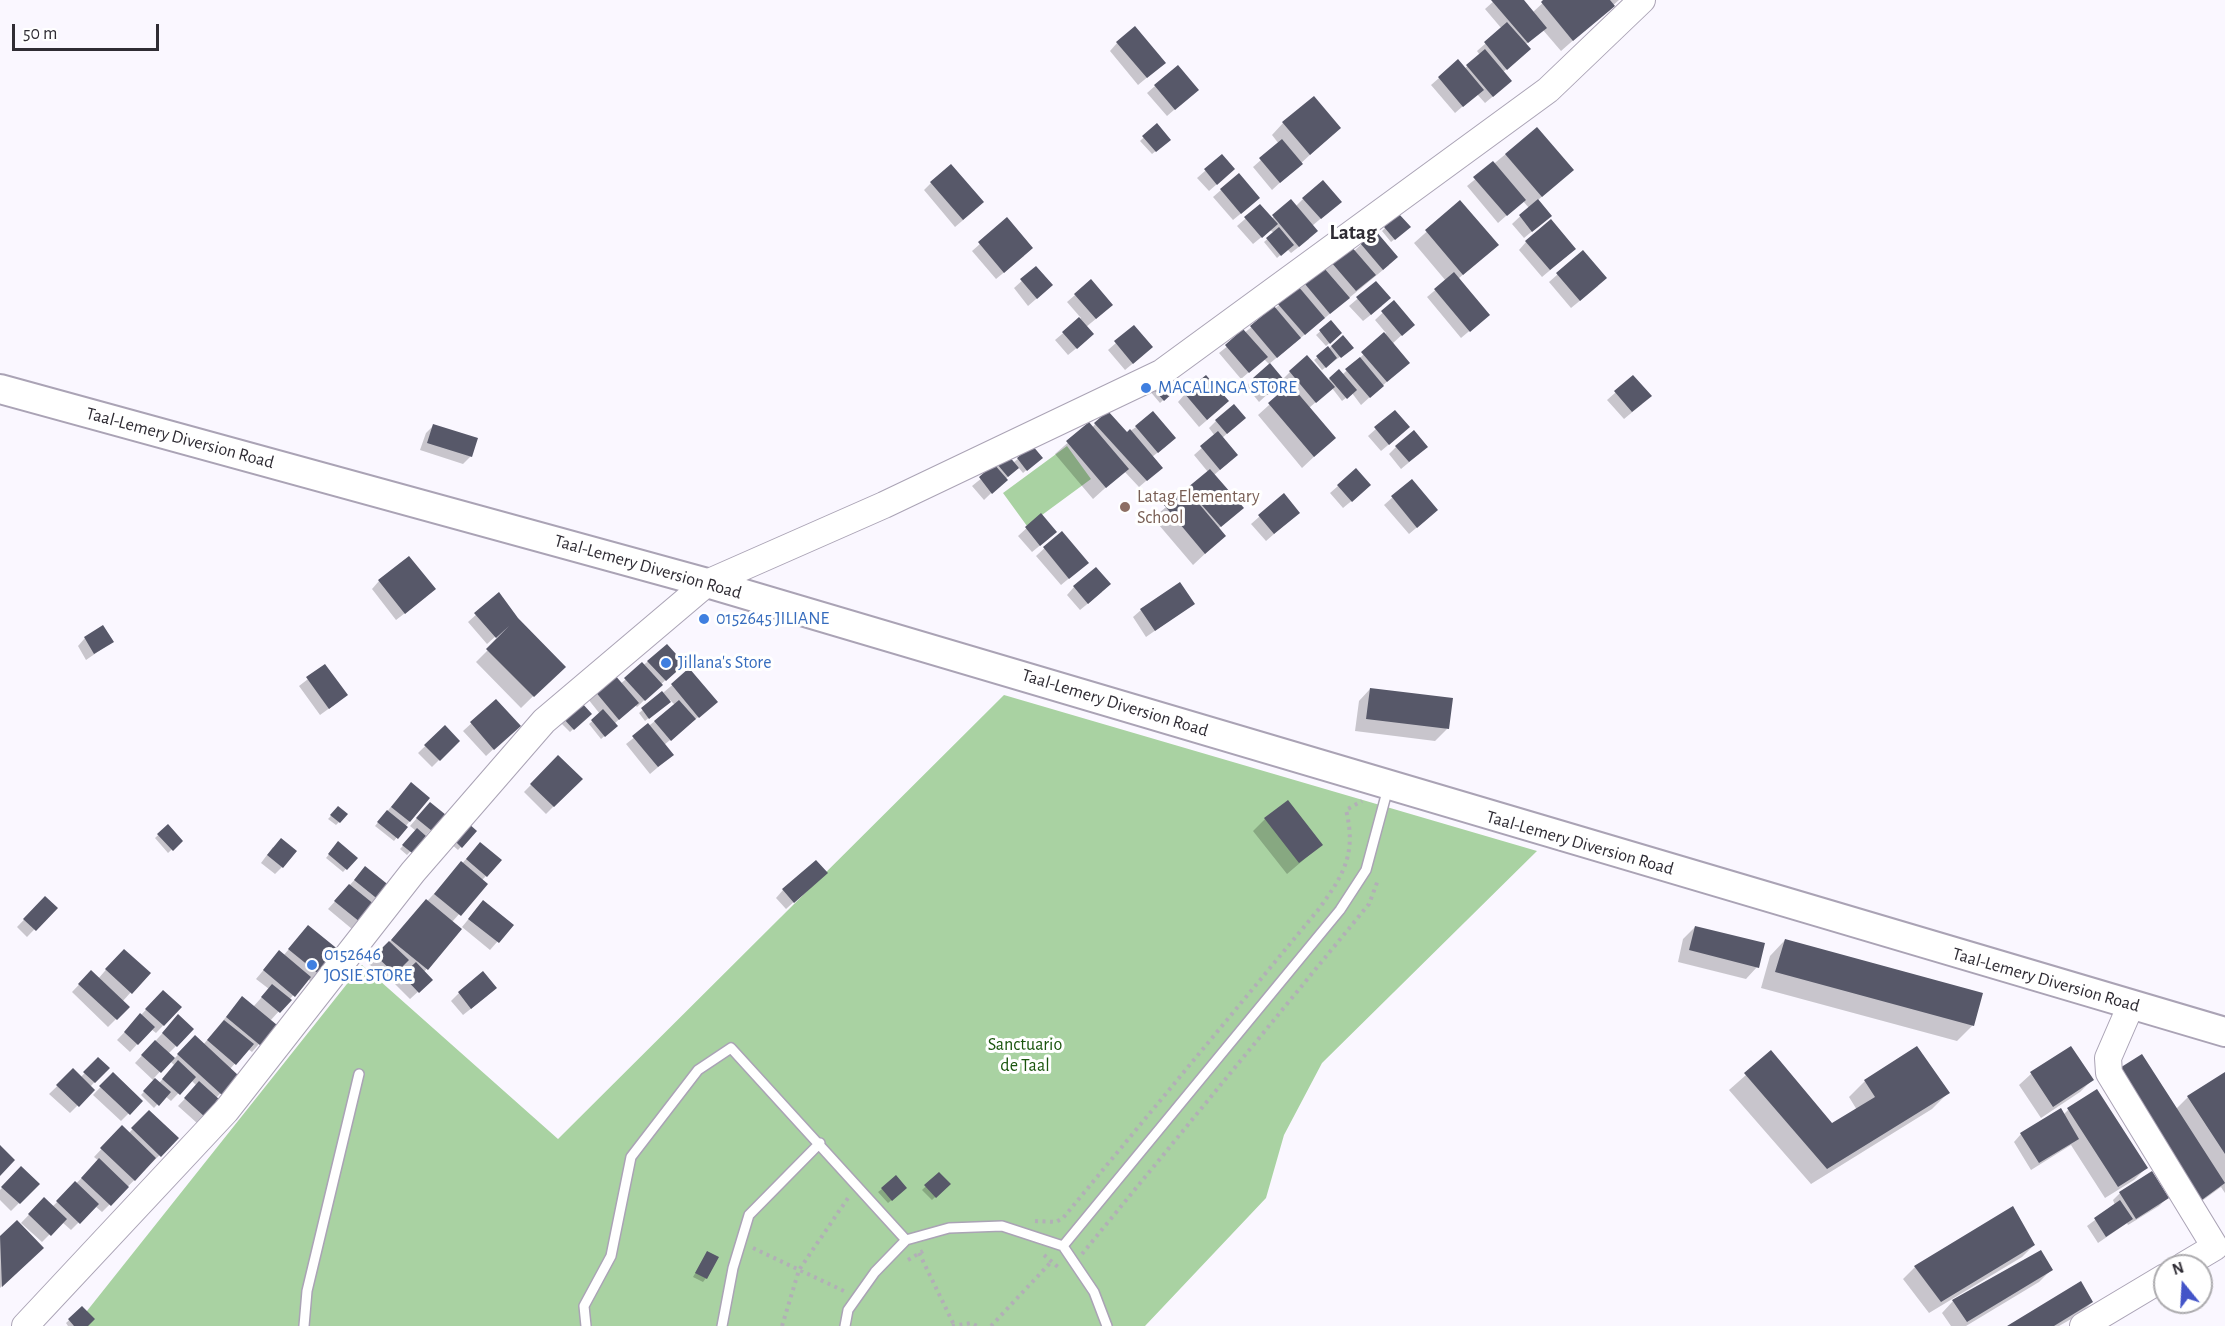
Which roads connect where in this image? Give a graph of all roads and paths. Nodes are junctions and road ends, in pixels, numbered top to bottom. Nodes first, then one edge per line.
1 (1642, 0) edge
2 (0, 389) edge
3 (707, 583) junction
4 (1389, 785) junction
5 (1379, 877) dead end
6 (2132, 1005) junction
7 (2225, 1032) edge
8 (359, 1074) dead end
9 (820, 1143) junction
10 (859, 1201) dead end
11 (1029, 1221) dead end
12 (754, 1238) dead end
13 (906, 1240) junction
14 (749, 1246) junction
15 (1063, 1246) junction
16 (929, 1248) dead end
17 (919, 1253) junction
18 (2203, 1254) edge
19 (1042, 1255) dead end
20 (746, 1257) dead end
21 (1052, 1261) junction
22 (904, 1262) dead end
23 (1088, 1263) dead end
24 (799, 1270) junction
25 (1063, 1272) dead end
26 (2153, 1284) edge
27 (852, 1285) dead end
28 (846, 1292) junction
29 (844, 1301) dead end
30 (953, 1325) edge
31 (25, 1326) edge
32 (304, 1326) edge
33 (586, 1326) edge
34 (722, 1326) edge
35 (782, 1326) edge
36 (845, 1326) edge
37 (977, 1326) edge
38 (991, 1326) edge
39 (1107, 1326) edge
40 (2083, 1326) edge

1 - 3 street
2 - 3 main road, Taal-Lemery Diversion Road
3 - 4 main road, Taal-Lemery Diversion Road
3 - 31 street
4 - 6 main road, Taal-Lemery Diversion Road
4 - 11 path
4 - 15 lane
5 - 23 path
6 - 7 main road, Taal-Lemery Diversion Road
6 - 18 street
8 - 32 lane
9 - 13 lane
9 - 33 lane
9 - 34 lane
10 - 24 path
12 - 14 path
13 - 15 lane
13 - 36 lane
14 - 20 path
14 - 24 path
15 - 39 lane
16 - 17 path
17 - 22 path
17 - 30 path
19 - 21 path
21 - 25 path
21 - 38 path
24 - 28 path
24 - 35 path
26 - 40 street
27 - 28 path
28 - 29 path
30 - 37 path

